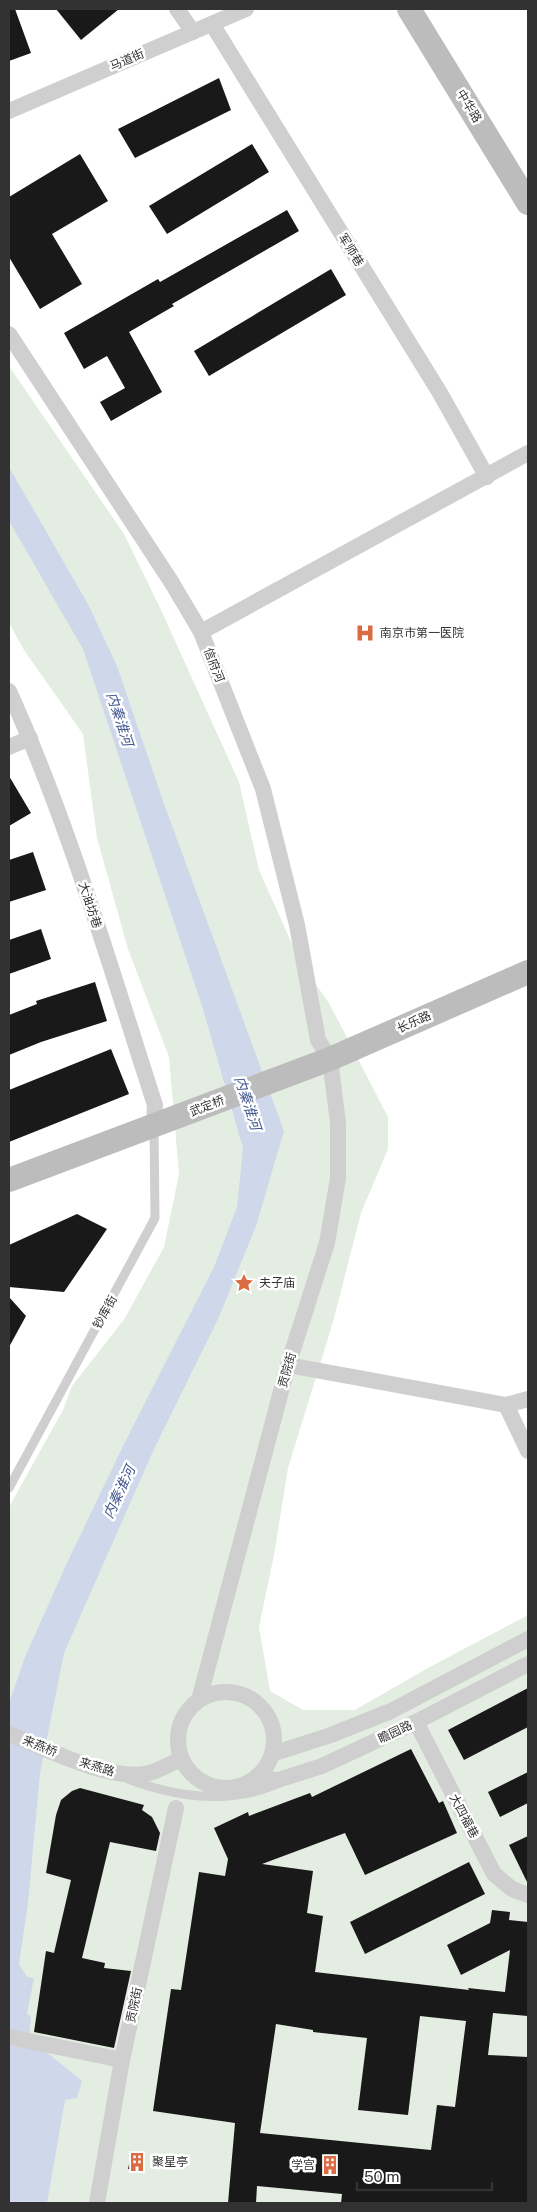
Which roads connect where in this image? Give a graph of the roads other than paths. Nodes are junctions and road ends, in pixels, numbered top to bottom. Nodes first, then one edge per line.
1 (177, 9) edge
2 (246, 9) edge
3 (410, 9) edge
4 (212, 24) junction
5 (193, 32) junction
6 (9, 110) edge
7 (528, 203) edge
8 (9, 334) edge
9 (528, 453) edge
10 (487, 477) junction
11 (201, 632) junction
12 (9, 691) edge
13 (30, 738) junction
14 (9, 748) edge
15 (528, 972) edge
16 (324, 1049) junction
17 (299, 1071) joint
18 (162, 1122) junction
19 (9, 1180) edge
20 (288, 1365) junction
21 (528, 1399) edge
22 (506, 1405) junction
23 (528, 1451) edge
24 (9, 1488) edge
25 (528, 1639) edge
26 (528, 1664) edge
27 (200, 1700) junction
28 (416, 1722) junction
29 (9, 1734) edge
30 (272, 1754) junction
31 (71, 1759) joint
32 (181, 1759) junction
33 (117, 1774) junction
34 (296, 1776) junction
35 (256, 1778) junction
36 (176, 1808) dead end
37 (528, 1895) edge
38 (9, 2037) edge
39 (122, 2060) junction
40 (98, 2203) edge

1 - 5 street
2 - 4 street, 马道街
3 - 7 main road, 中华路
4 - 5 street, 马道街
4 - 10 street, 军师巷
5 - 6 street, 马道街
8 - 11 street, 信府河
9 - 10 street
10 - 11 street
11 - 16 street, 信府河
12 - 13 street, 大油坊巷
13 - 14 street
13 - 18 street, 大油坊巷
15 - 16 main road, 长乐路
16 - 17 main road, 长乐路
16 - 20 street, 贡院街
17 - 18 main road, 武定桥
18 - 19 main road
18 - 24 lane, 钞库街
20 - 22 street
20 - 27 street, 贡院街
21 - 22 street
22 - 23 street
25 - 30 street, 瞻园路
26 - 28 street, 瞻园路
27 - 30 street
27 - 32 street
28 - 34 street, 瞻园路
28 - 37 street, 大四福巷
29 - 31 street, 来燕桥
30 - 35 street
31 - 33 street, 来燕路
32 - 33 street, 来燕路
32 - 35 street
33 - 34 lane
34 - 35 street, 瞻园路
36 - 39 street, 贡院街
38 - 39 street
39 - 40 street, 贡院街

